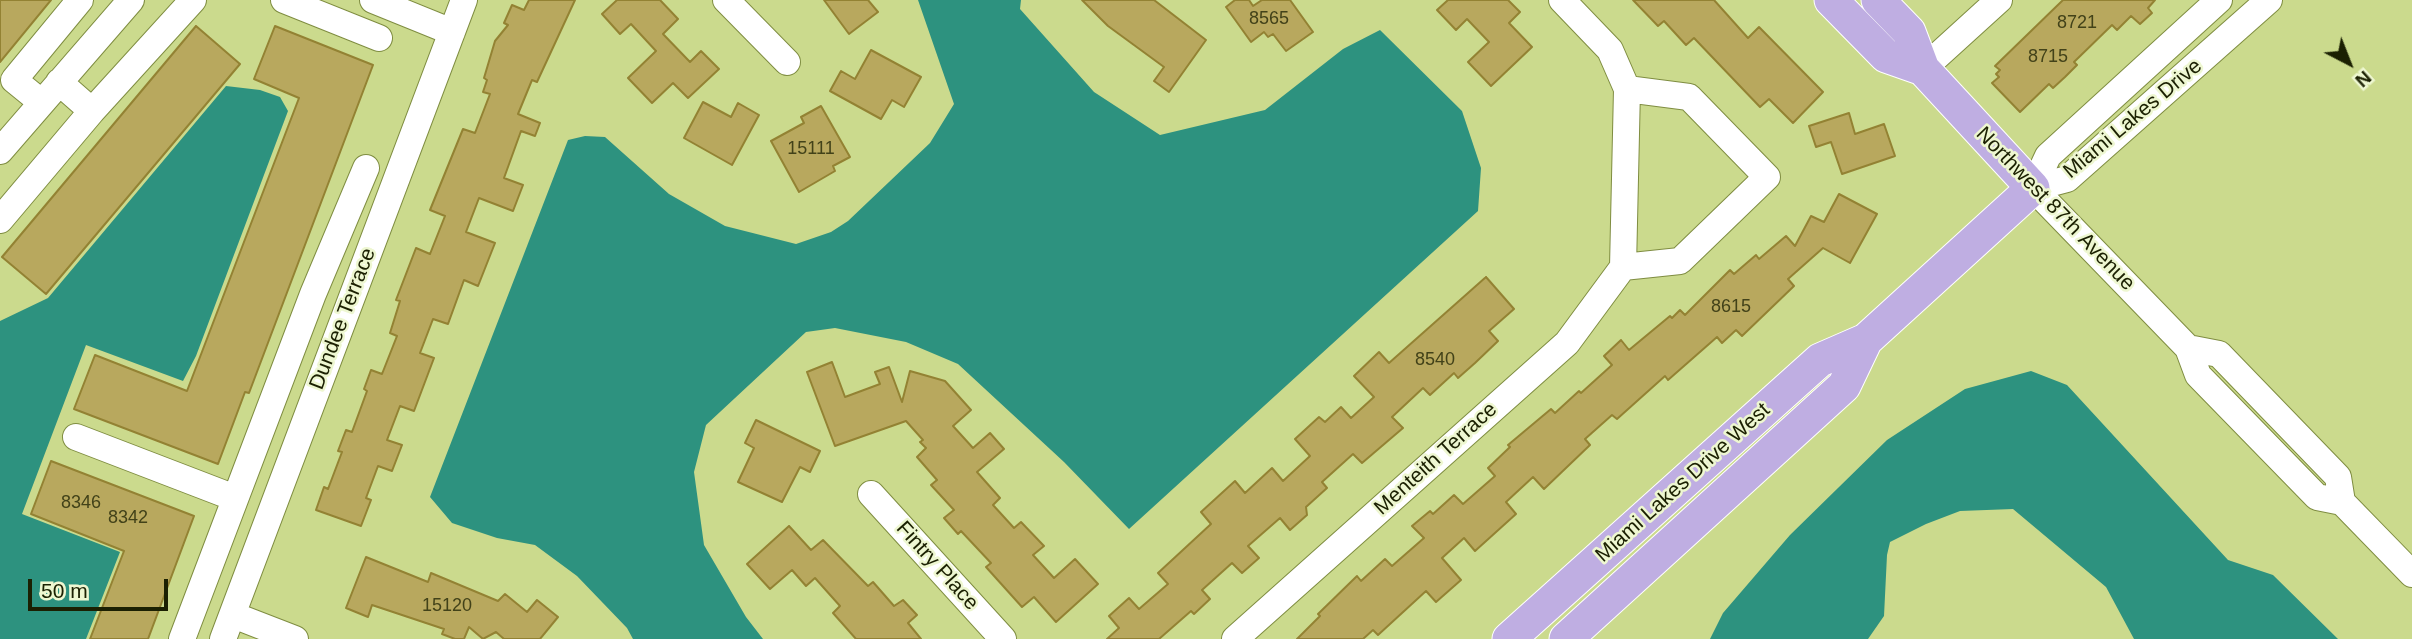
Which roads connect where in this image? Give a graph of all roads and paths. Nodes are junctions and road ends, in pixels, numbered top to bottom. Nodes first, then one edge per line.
1 (80, 0) edge
2 (131, 0) edge
3 (193, 0) edge
4 (284, 0) edge
5 (373, 0) edge
6 (464, 0) edge
7 (726, 0) edge
8 (1562, 0) edge
9 (1831, 0) edge
10 (1878, 0) edge
11 (1998, 0) edge
12 (2219, 0) edge
13 (2269, 0) edge
14 (452, 32) junction
15 (379, 38) dead end
16 (787, 62) dead end
17 (1923, 69) junction
18 (59, 82) junction
19 (7, 88) edge
20 (1627, 89) junction
21 (41, 103) junction
22 (92, 111) junction
23 (0, 151) edge
24 (366, 168) dead end
25 (2033, 188) junction
26 (0, 220) edge
27 (1623, 267) junction
28 (313, 294) junction
29 (347, 307) junction
30 (1866, 340) junction
31 (76, 437) dead end
32 (871, 494) dead end
33 (235, 498) junction
34 (2412, 574) edge
35 (228, 627) edge
36 (182, 639) edge
37 (295, 639) edge
38 (1003, 639) edge
39 (1235, 639) edge
40 (1509, 639) edge
41 (1566, 639) edge

1 - 19 street
2 - 18 street
3 - 22 street
4 - 15 street
5 - 14 street
6 - 14 street, Dundee Terrace
7 - 16 street
8 - 20 street
9 - 17 main road, Northwest 87th Avenue
10 - 17 main road, Northwest 87th Avenue
11 - 17 street
12 - 25 street, Miami Lakes Drive
13 - 25 street, Miami Lakes Drive
14 - 29 street, Dundee Terrace
17 - 25 main road, Northwest 87th Avenue
18 - 21 street
18 - 22 street
19 - 21 street
20 - 27 street
20 - 27 street
21 - 23 street
22 - 26 street
24 - 28 street
25 - 30 main road, Miami Lakes Drive West
25 - 34 street, Northwest 87th Avenue
27 - 39 street, Menteith Terrace
28 - 29 street
28 - 33 street
29 - 35 street, Dundee Terrace
30 - 40 main road, Miami Lakes Drive West
30 - 41 main road, Miami Lakes Drive West
31 - 33 street
32 - 38 street, Fintry Place
33 - 36 street
35 - 37 street

